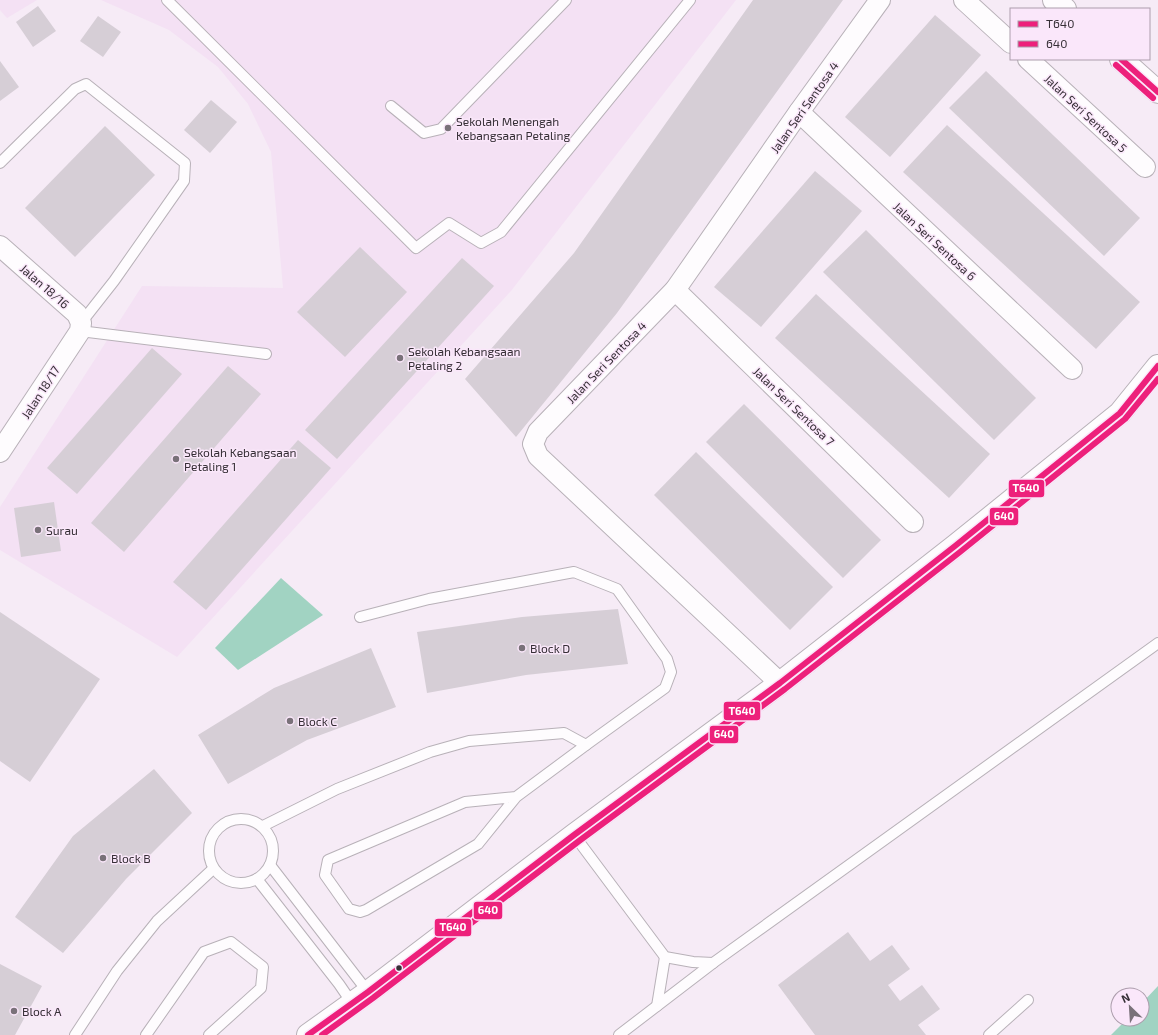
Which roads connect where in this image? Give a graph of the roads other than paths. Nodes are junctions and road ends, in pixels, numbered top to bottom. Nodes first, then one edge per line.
1 (167, 0) edge
2 (566, 0) edge
3 (690, 0) edge
4 (880, 0) edge
5 (964, 0) edge
6 (1054, 0) edge
7 (1064, 8) edge
8 (1010, 42) edge
9 (1029, 60) edge
10 (1122, 60) edge
11 (1158, 92) edge
12 (391, 106) dead end
13 (799, 112) junction
14 (0, 163) edge
15 (1145, 166) dead end
16 (0, 246) edge
17 (675, 290) junction
18 (80, 327) junction
19 (266, 354) dead end
20 (1158, 366) edge
21 (1072, 369) dead end
22 (0, 452) edge
23 (912, 522) dead end
24 (360, 617) dead end
25 (1158, 643) edge
26 (780, 683) junction
27 (586, 745) junction
28 (516, 797) junction
29 (263, 826) junction
30 (574, 835) junction
31 (270, 865) junction
32 (213, 869) junction
33 (257, 879) junction
34 (665, 957) junction
35 (713, 963) junction
36 (360, 998) junction
37 (1028, 1000) dead end
38 (657, 1006) junction
39 (75, 1035) edge
40 (146, 1035) edge
41 (209, 1035) edge
42 (308, 1035) edge
43 (619, 1035) edge
44 (989, 1035) edge

1 - 3 lane
2 - 12 lane
4 - 13 street, Jalan Seri Sentosa 4
5 - 8 street
6 - 7 main road
9 - 15 street, Jalan Seri Sentosa 5
10 - 11 main road
13 - 17 street, Jalan Seri Sentosa 4
13 - 21 street, Jalan Seri Sentosa 6
14 - 18 lane
16 - 18 street, Jalan 18/16
17 - 23 street, Jalan Seri Sentosa 7
17 - 26 street, Jalan Seri Sentosa 4
18 - 19 lane
18 - 22 street, Jalan 18/17
20 - 26 main road
24 - 27 lane
25 - 35 lane
26 - 30 main road
27 - 28 lane
27 - 29 lane
28 - 28 lane
29 - 31 lane
29 - 32 lane
30 - 34 lane
30 - 36 main road
31 - 33 lane
31 - 36 lane
32 - 33 lane
32 - 39 lane
33 - 36 lane
34 - 35 lane
34 - 38 lane
35 - 38 lane
36 - 42 main road
37 - 44 lane
38 - 43 lane
40 - 41 lane

